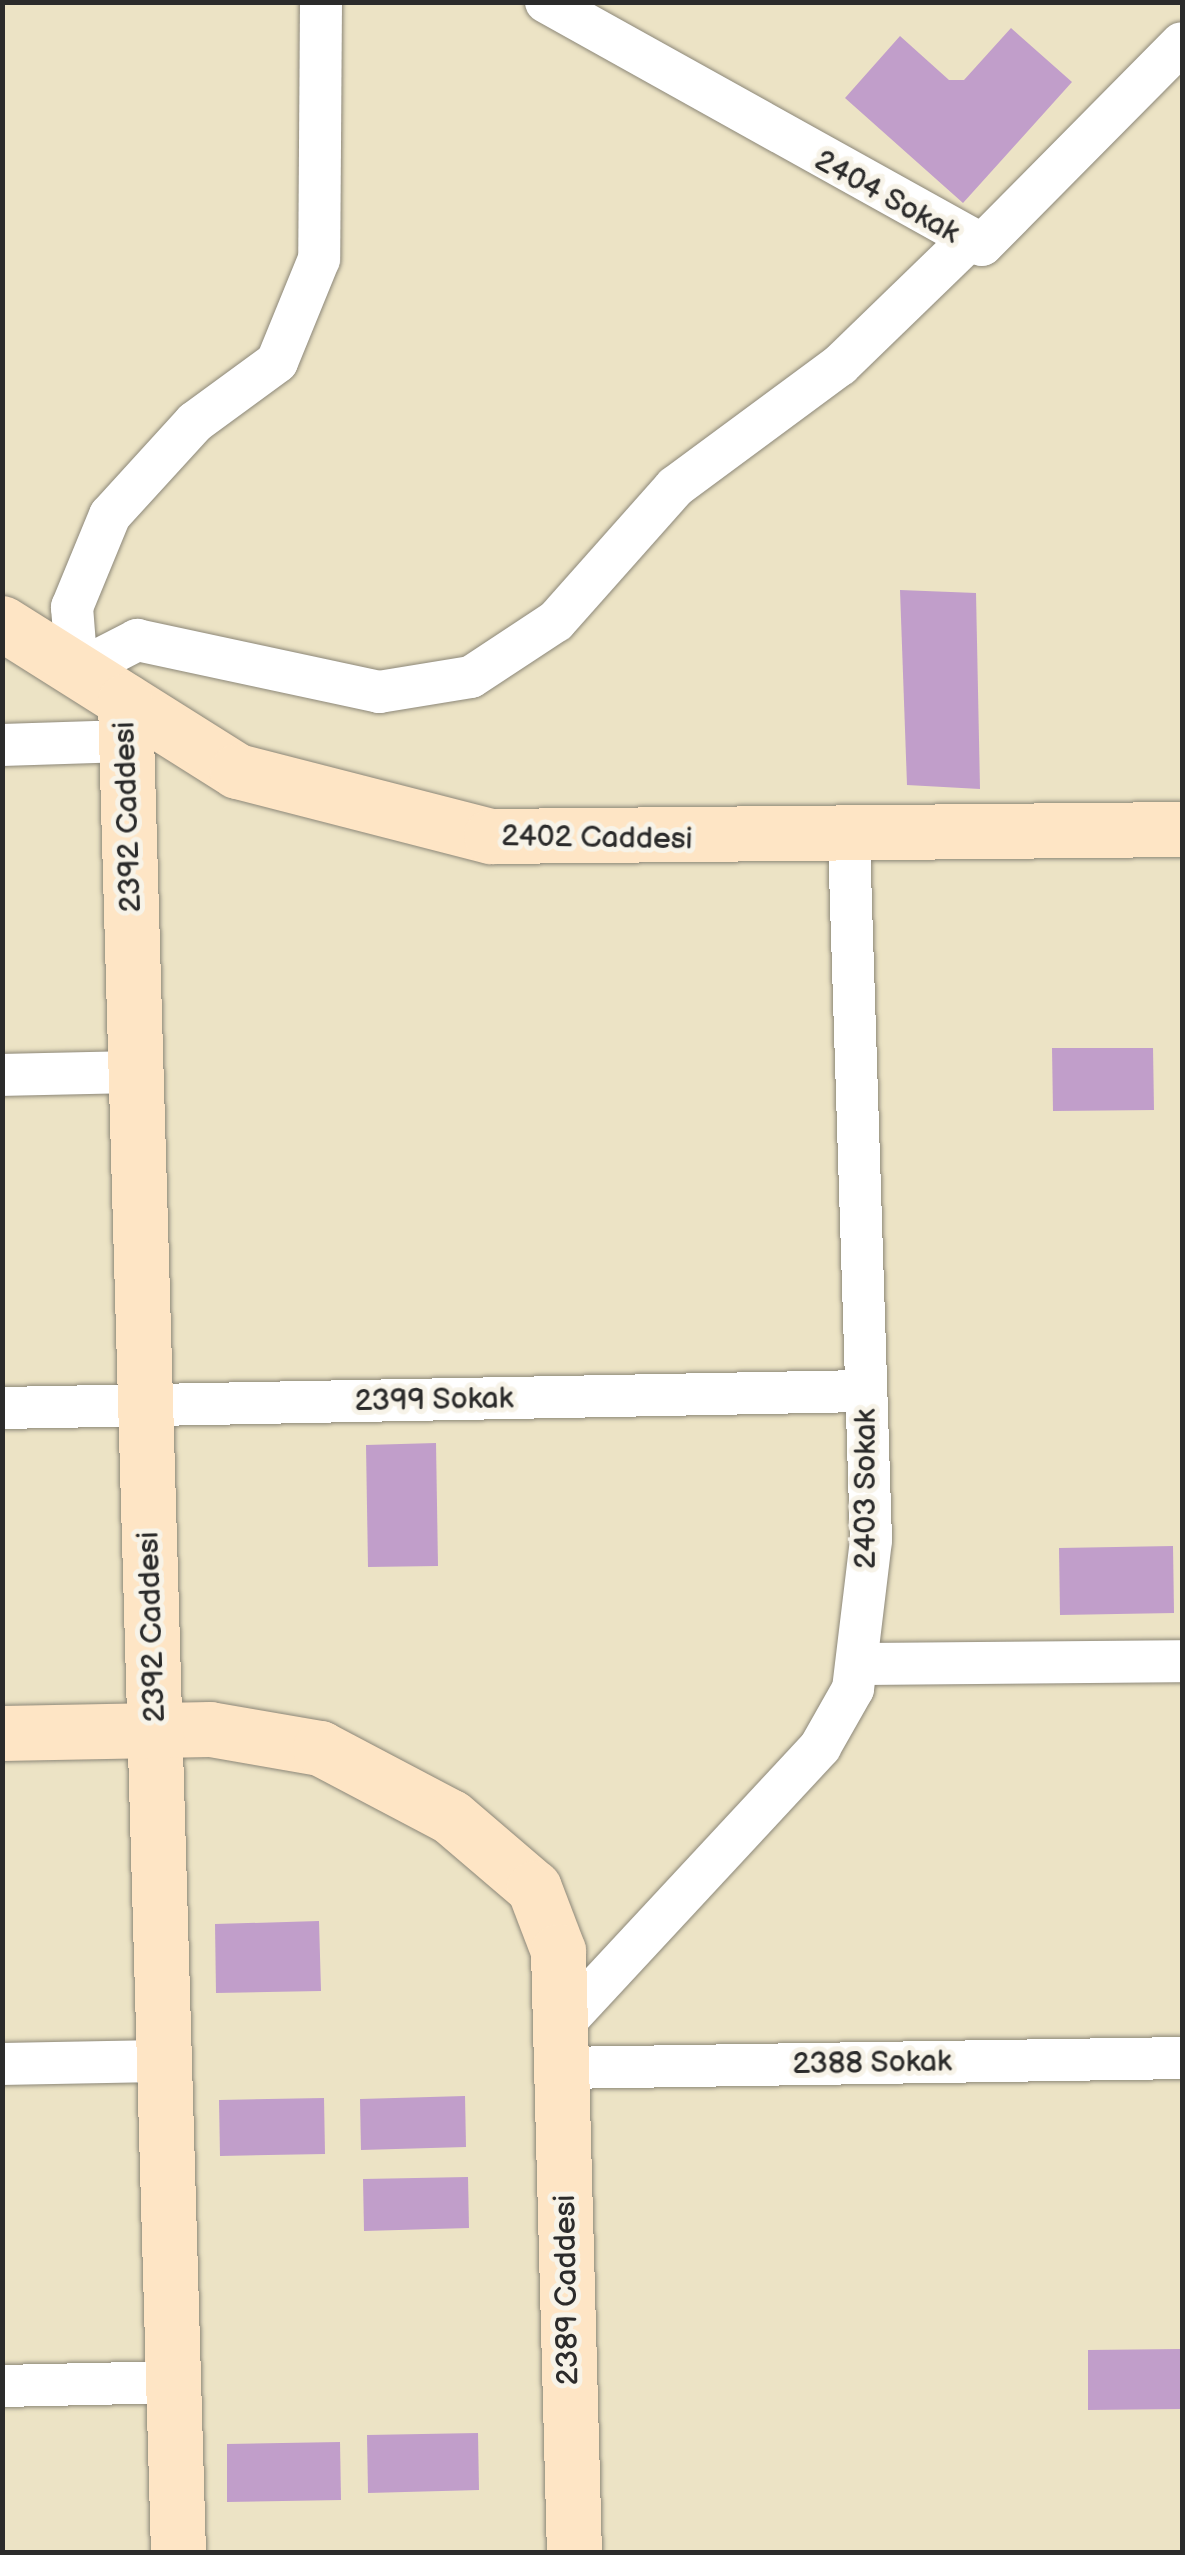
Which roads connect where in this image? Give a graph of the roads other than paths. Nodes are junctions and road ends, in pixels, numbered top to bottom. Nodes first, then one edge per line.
1 (321, 2) edge
2 (546, 2) edge
3 (1182, 44) edge
4 (966, 243) junction
5 (2, 623) edge
6 (76, 670) junction
7 (126, 721) junction
8 (2, 745) edge
9 (1182, 829) edge
10 (850, 839) junction
11 (136, 1072) junction
12 (2, 1075) edge
13 (866, 1391) junction
14 (145, 1405) junction
15 (2, 1408) edge
16 (1182, 1662) edge
17 (858, 1664) junction
18 (155, 1728) junction
19 (2, 1733) edge
20 (561, 2048) junction
21 (1182, 2058) edge
22 (164, 2061) junction
23 (2, 2064) edge
24 (173, 2382) junction
25 (2, 2386) edge
26 (178, 2552) edge
27 (574, 2552) edge

1 - 6 street
2 - 4 street, 2404 Sokak
3 - 4 street, 2404 Sokak
4 - 6 street
5 - 6 street, 2402 Caddesi
6 - 7 street, 2402 Caddesi
7 - 8 street
7 - 10 street, 2402 Caddesi
7 - 11 street, 2392 Caddesi
9 - 10 street, 2402 Caddesi
10 - 13 street, 2403 Sokak
11 - 12 street
11 - 14 street, 2392 Caddesi
13 - 14 street, 2399 Sokak
13 - 17 street, 2403 Sokak
14 - 15 street, 2399 Sokak
14 - 18 street, 2392 Caddesi
16 - 17 street
17 - 20 street, 2403 Sokak
18 - 19 street, 2389 Caddesi
18 - 20 street, 2389 Caddesi
18 - 22 street, 2392 Caddesi
20 - 21 street, 2388 Sokak
20 - 27 street, 2389 Caddesi
22 - 23 street
22 - 24 street, 2392 Caddesi
24 - 25 street
24 - 26 street, 2392 Caddesi

